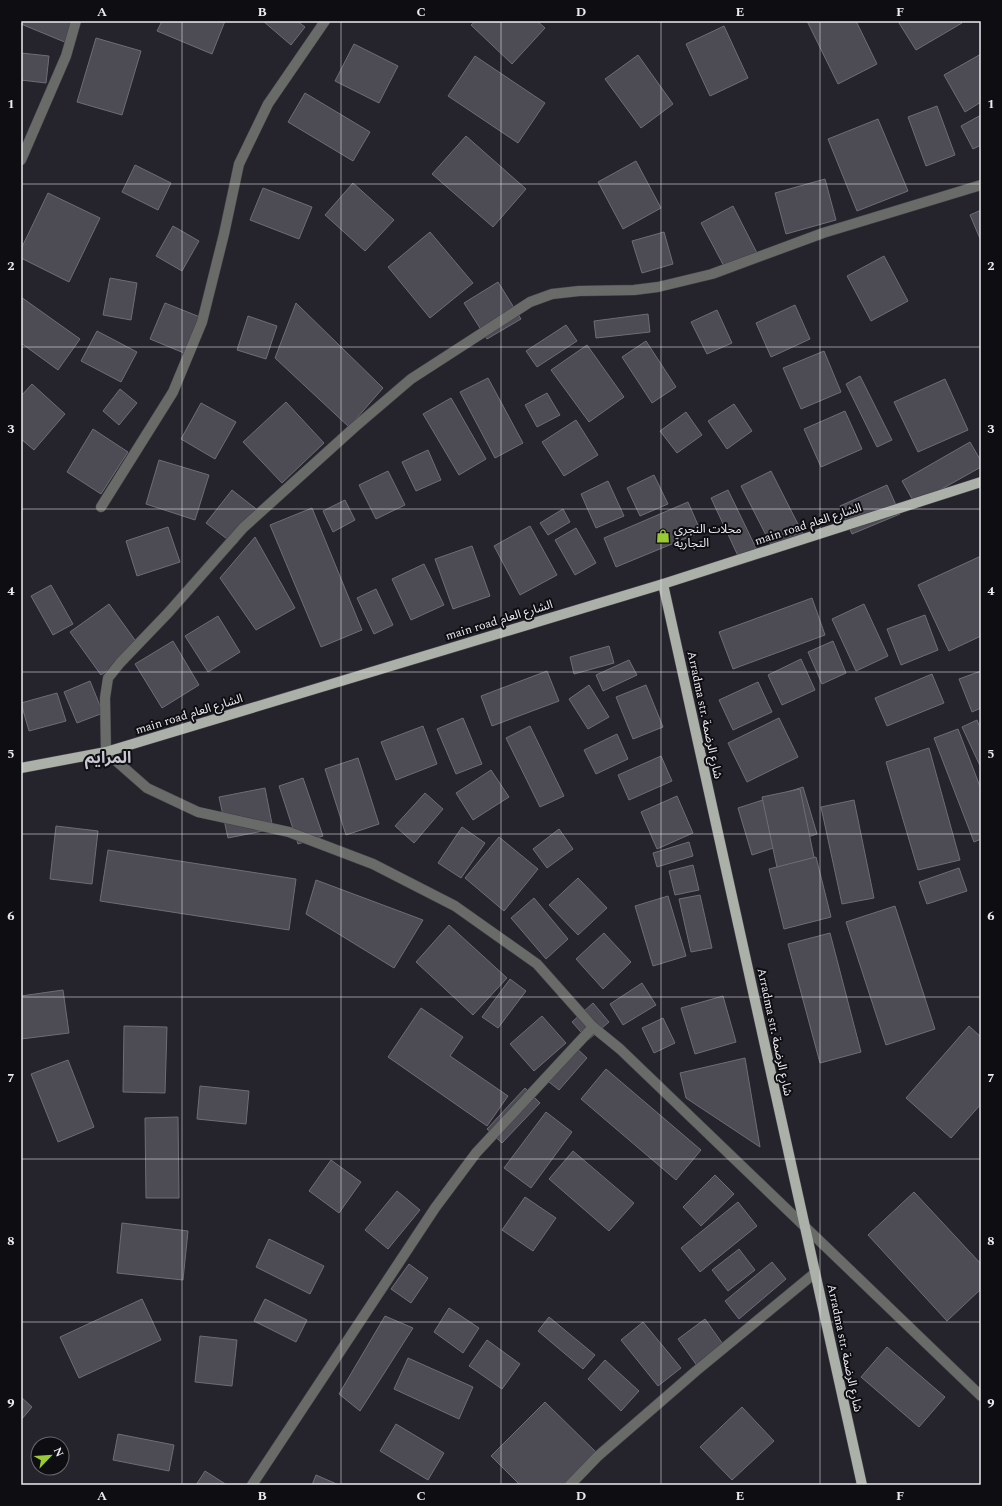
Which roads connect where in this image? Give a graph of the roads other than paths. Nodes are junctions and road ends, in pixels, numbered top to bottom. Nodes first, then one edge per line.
1 (76, 21) edge
2 (325, 21) edge
3 (21, 160) edge
4 (981, 185) edge
5 (981, 482) edge
6 (101, 507) dead end
7 (662, 584) junction
8 (106, 752) junction
9 (21, 768) edge
10 (593, 1027) junction
11 (804, 1226) junction
12 (815, 1273) junction
13 (981, 1396) edge
14 (252, 1485) edge
15 (570, 1485) edge
16 (862, 1485) edge

1 - 3 street
2 - 6 street
4 - 8 street
5 - 7 main road, main road الشارع العام
7 - 8 main road, main road الشارع العام
7 - 11 main road, Arradma str. شارع الرضمة
8 - 9 main road, main road الشارع العام
8 - 10 street
10 - 11 street
10 - 14 street
11 - 12 main road, Arradma str. شارع الرضمة
11 - 13 street
12 - 15 street
12 - 16 main road, Arradma str. شارع الرضمة

